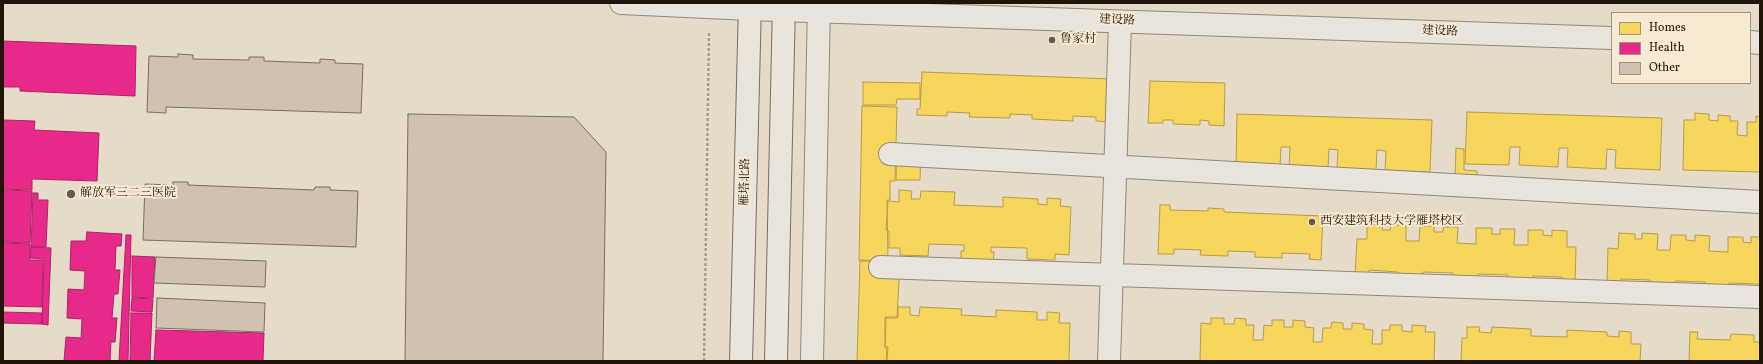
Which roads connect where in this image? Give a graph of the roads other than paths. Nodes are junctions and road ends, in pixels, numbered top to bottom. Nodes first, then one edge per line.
1 (621, 3) edge
2 (750, 6) edge
3 (784, 7) edge
4 (819, 7) edge
5 (1120, 22) junction
6 (1611, 38) edge
7 (890, 154) dead end
8 (1115, 167) junction
9 (1760, 202) edge
10 (880, 267) dead end
11 (1112, 275) junction
12 (1760, 296) edge
13 (741, 361) edge
14 (776, 361) edge
15 (812, 361) edge
16 (1109, 361) edge

1 - 2 street, 建设路
2 - 3 street, 建设路
2 - 13 street, 雁塔北路
3 - 4 street, 建设路
3 - 14 street
4 - 5 street, 建设路
4 - 15 street
5 - 6 street, 建设路
5 - 8 street
7 - 8 street
8 - 9 street
8 - 11 street
10 - 11 street
11 - 12 street
11 - 16 street

